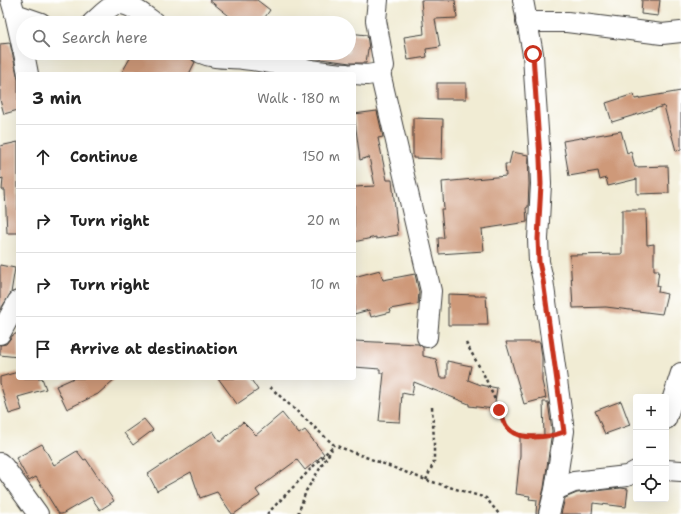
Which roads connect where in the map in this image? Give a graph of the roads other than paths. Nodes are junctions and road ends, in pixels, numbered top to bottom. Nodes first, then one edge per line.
1 (378, 0) edge
2 (522, 0) edge
3 (13, 7) edge
4 (29, 16) edge
5 (100, 16) edge
6 (146, 16) edge
7 (16, 20) edge
8 (526, 22) junction
9 (681, 32) edge
10 (25, 60) edge
11 (253, 60) edge
12 (28, 72) edge
13 (322, 72) edge
14 (380, 73) junction
15 (356, 74) edge
16 (16, 305) edge
17 (0, 334) edge
18 (427, 337) dead end
19 (681, 373) edge
20 (669, 410) edge
21 (0, 463) edge
22 (669, 470) edge
23 (681, 471) edge
24 (633, 473) edge
25 (555, 490) junction
26 (38, 514) edge
27 (549, 514) edge

1 - 14 street
2 - 8 street
3 - 4 street
3 - 7 street
5 - 6 street
8 - 9 street
8 - 25 street
10 - 12 street
11 - 13 street
14 - 15 street
14 - 18 street
16 - 17 street
19 - 20 street
21 - 26 street
22 - 23 street
24 - 25 street
25 - 27 street

